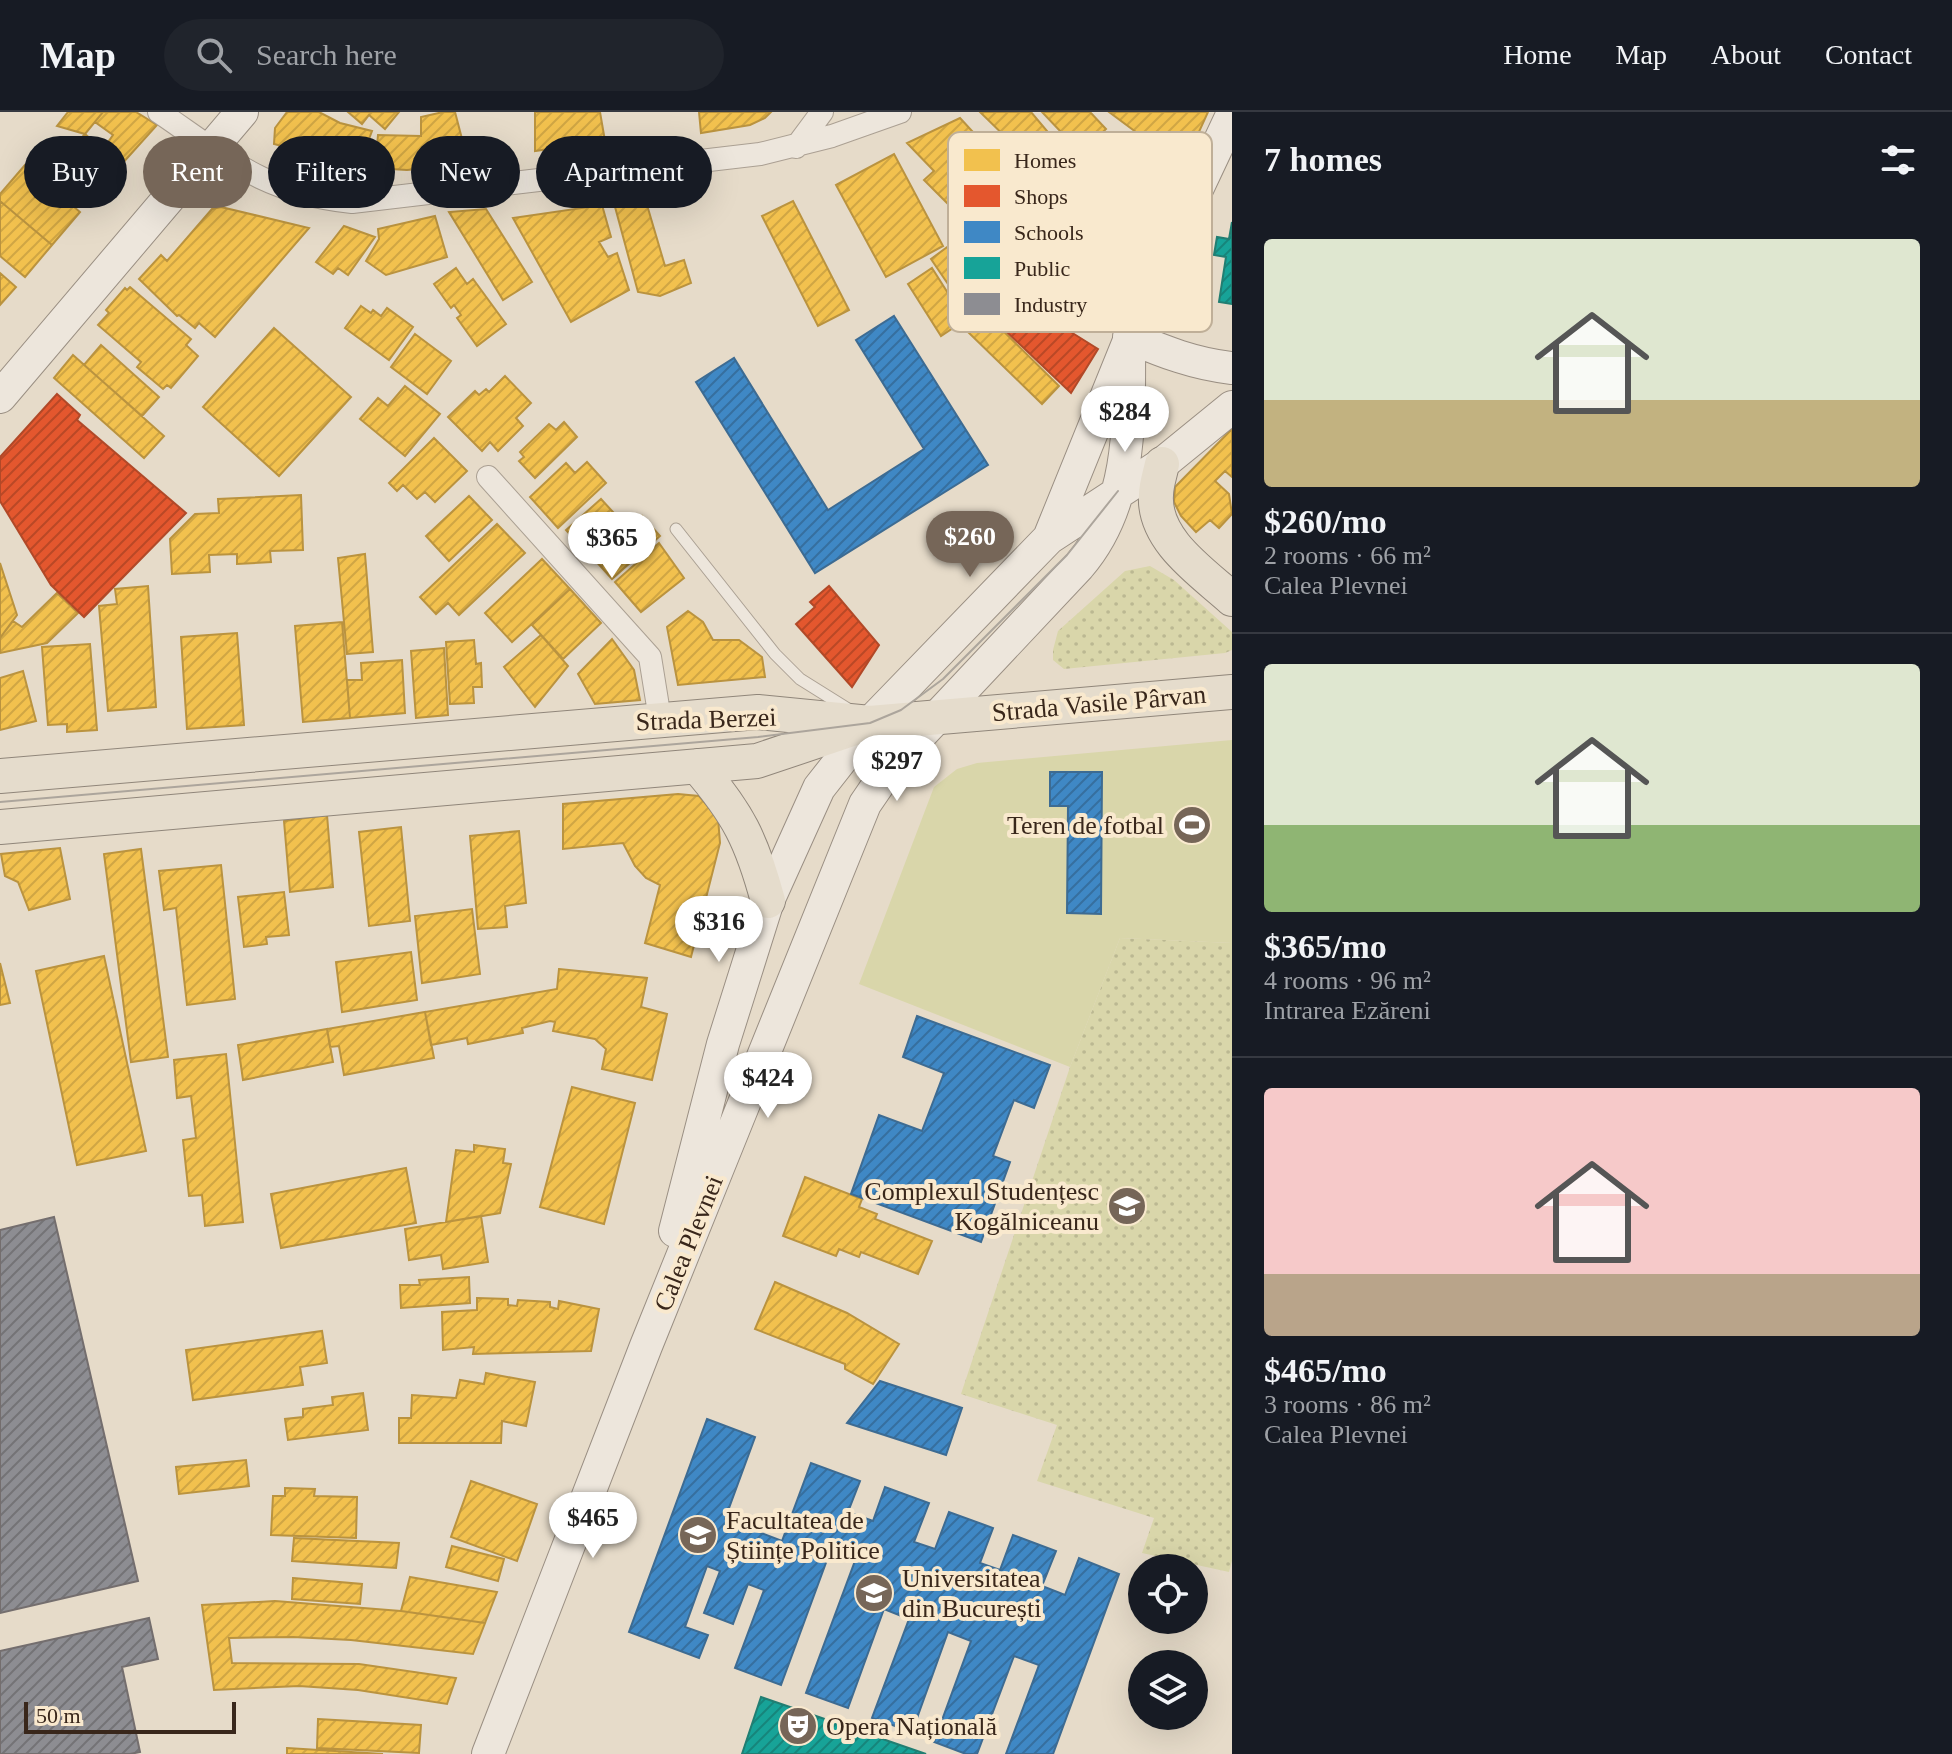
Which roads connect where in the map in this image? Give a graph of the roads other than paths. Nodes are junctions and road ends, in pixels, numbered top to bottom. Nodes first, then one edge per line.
1 (159, 112) edge
2 (242, 112) edge
3 (822, 112) edge
4 (900, 112) edge
5 (1232, 115) edge
6 (192, 136) edge
7 (222, 136) edge
8 (796, 147) junction
9 (1212, 158) edge
10 (252, 174) edge
11 (161, 208) edge
12 (1131, 332) edge
13 (1129, 337) junction
14 (1232, 368) edge
15 (0, 397) edge
16 (1232, 407) edge
17 (1162, 464) junction
18 (488, 477) dead end
19 (1118, 491) junction
20 (676, 529) dead end
21 (1049, 538) junction
22 (1232, 599) edge
23 (1232, 692) edge
24 (660, 719) junction
25 (934, 719) junction
26 (870, 723) junction
27 (697, 766) junction
28 (0, 776) edge
29 (0, 827) edge
30 (768, 901) junction
31 (646, 1346) junction
32 (488, 1754) edge

1 - 6 street
2 - 7 street
3 - 8 street
4 - 8 street
5 - 9 street, Calea Plevnei
8 - 10 street
11 - 15 street
12 - 13 street, Calea Plevnei
13 - 14 street
13 - 19 street
13 - 21 street, Calea Plevnei
16 - 17 street, Calea Plevnei
17 - 19 street, Calea Plevnei
17 - 22 main road
18 - 24 street
19 - 21 street, Calea Plevnei
19 - 25 street, Calea Plevnei
20 - 26 lane
21 - 26 street, Calea Plevnei
23 - 25 main road, Strada Vasile Pârvan
24 - 26 main road, Strada Berzei
24 - 28 main road, Strada Berzei
25 - 26 main road, Strada Vasile Pârvan
25 - 31 street, Calea Plevnei
26 - 27 main road, Strada Berzei
26 - 30 street, Calea Plevnei
27 - 29 main road, Strada Berzei
27 - 30 main road
30 - 31 street, Calea Plevnei
31 - 32 street, Calea Plevnei

